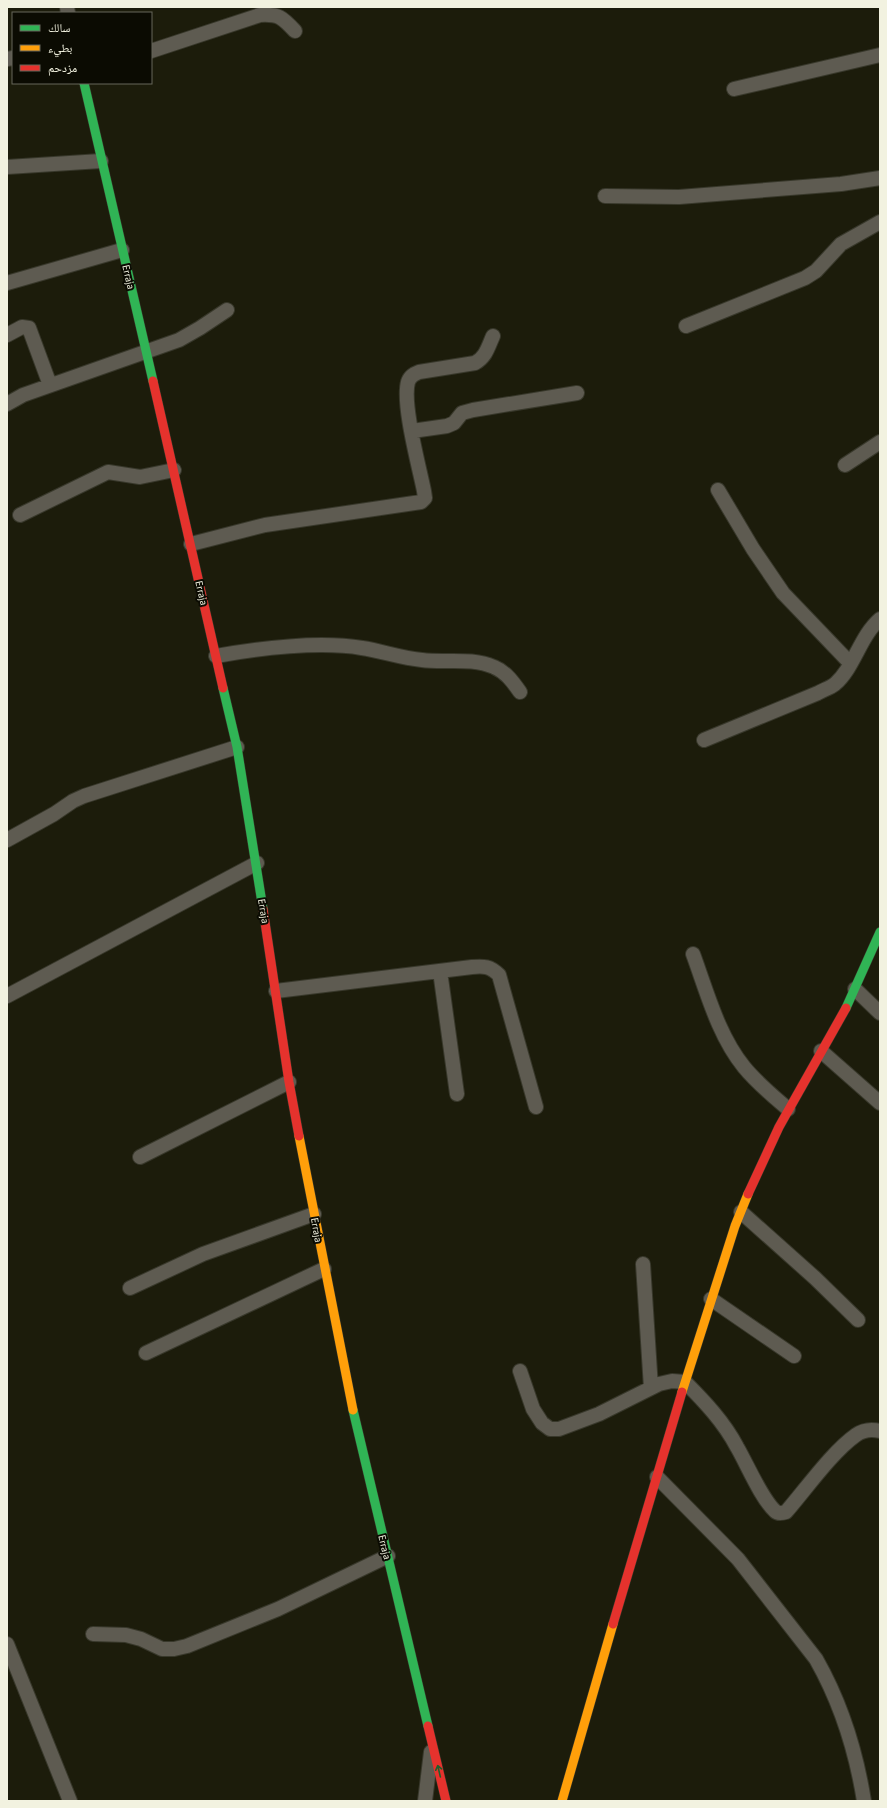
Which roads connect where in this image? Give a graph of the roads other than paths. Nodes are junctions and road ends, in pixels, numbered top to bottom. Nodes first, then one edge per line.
1 (295, 31) dead end
2 (152, 51) edge
3 (880, 55) edge
4 (84, 84) edge
5 (734, 89) dead end
6 (101, 161) junction
7 (7, 167) edge
8 (880, 178) edge
9 (605, 196) dead end
10 (880, 222) edge
11 (122, 250) junction
12 (7, 283) edge
13 (227, 310) dead end
14 (686, 326) dead end
15 (7, 335) edge
16 (493, 336) dead end
17 (147, 352) junction
18 (50, 385) junction
19 (577, 393) dead end
20 (7, 404) edge
21 (412, 431) junction
22 (880, 442) edge
23 (844, 465) dead end
24 (174, 470) junction
25 (718, 490) dead end
26 (20, 515) dead end
27 (191, 544) junction
28 (880, 619) edge
29 (216, 656) junction
30 (850, 663) junction
31 (520, 692) dead end
32 (704, 740) dead end
33 (237, 747) junction
34 (7, 840) edge
35 (257, 863) junction
36 (880, 932) edge
37 (693, 954) dead end
38 (440, 971) junction
39 (855, 989) junction
40 (276, 991) junction
41 (7, 996) edge
42 (880, 1013) edge
43 (821, 1051) junction
44 (289, 1082) junction
45 (457, 1094) dead end
46 (880, 1103) edge
47 (536, 1107) dead end
48 (788, 1110) junction
49 (140, 1157) dead end
50 (741, 1212) junction
51 (314, 1214) junction
52 (643, 1264) dead end
53 (324, 1269) junction
54 (130, 1288) dead end
55 (711, 1299) junction
56 (858, 1320) dead end
57 (146, 1353) dead end
58 (794, 1356) dead end
59 (520, 1371) dead end
60 (685, 1382) junction
61 (651, 1388) junction
62 (880, 1431) edge
63 (657, 1477) junction
64 (388, 1556) junction
65 (93, 1634) dead end
66 (7, 1644) edge
67 (432, 1741) junction
68 (70, 1801) edge
69 (425, 1801) edge
70 (446, 1801) edge
71 (562, 1801) edge
72 (864, 1801) edge

1 - 2 street
3 - 5 street
4 - 6 street, Erraja
6 - 7 street
6 - 11 street, Erraja
8 - 9 street
10 - 14 street
11 - 12 street
11 - 17 street, Erraja
13 - 17 street
15 - 18 street
16 - 21 street
17 - 18 street
17 - 24 street, Erraja
18 - 20 street
19 - 21 street
21 - 27 street
22 - 23 street
24 - 26 street
24 - 27 street, Erraja
25 - 30 street
27 - 29 street, Erraja
28 - 30 street
29 - 31 street
29 - 33 street, Erraja
30 - 32 street
33 - 34 street
33 - 35 street, Erraja
35 - 40 street, Erraja
35 - 41 street
36 - 39 street
37 - 48 street
38 - 40 street
38 - 45 street
38 - 47 street
39 - 42 street
39 - 43 street
40 - 44 street, Erraja
43 - 46 street
43 - 48 street
44 - 49 street
44 - 51 street, Erraja
48 - 50 street
50 - 55 street
50 - 56 street
51 - 53 street, Erraja
51 - 54 street
52 - 61 street
53 - 57 street
53 - 64 street, Erraja
55 - 58 street
55 - 60 street
59 - 61 street
60 - 61 street
60 - 62 street
60 - 63 street
63 - 71 street
63 - 72 street
64 - 65 street
64 - 67 street, Erraja
66 - 68 street
67 - 69 street, Erraja
70 -> 67 street, Erraja

